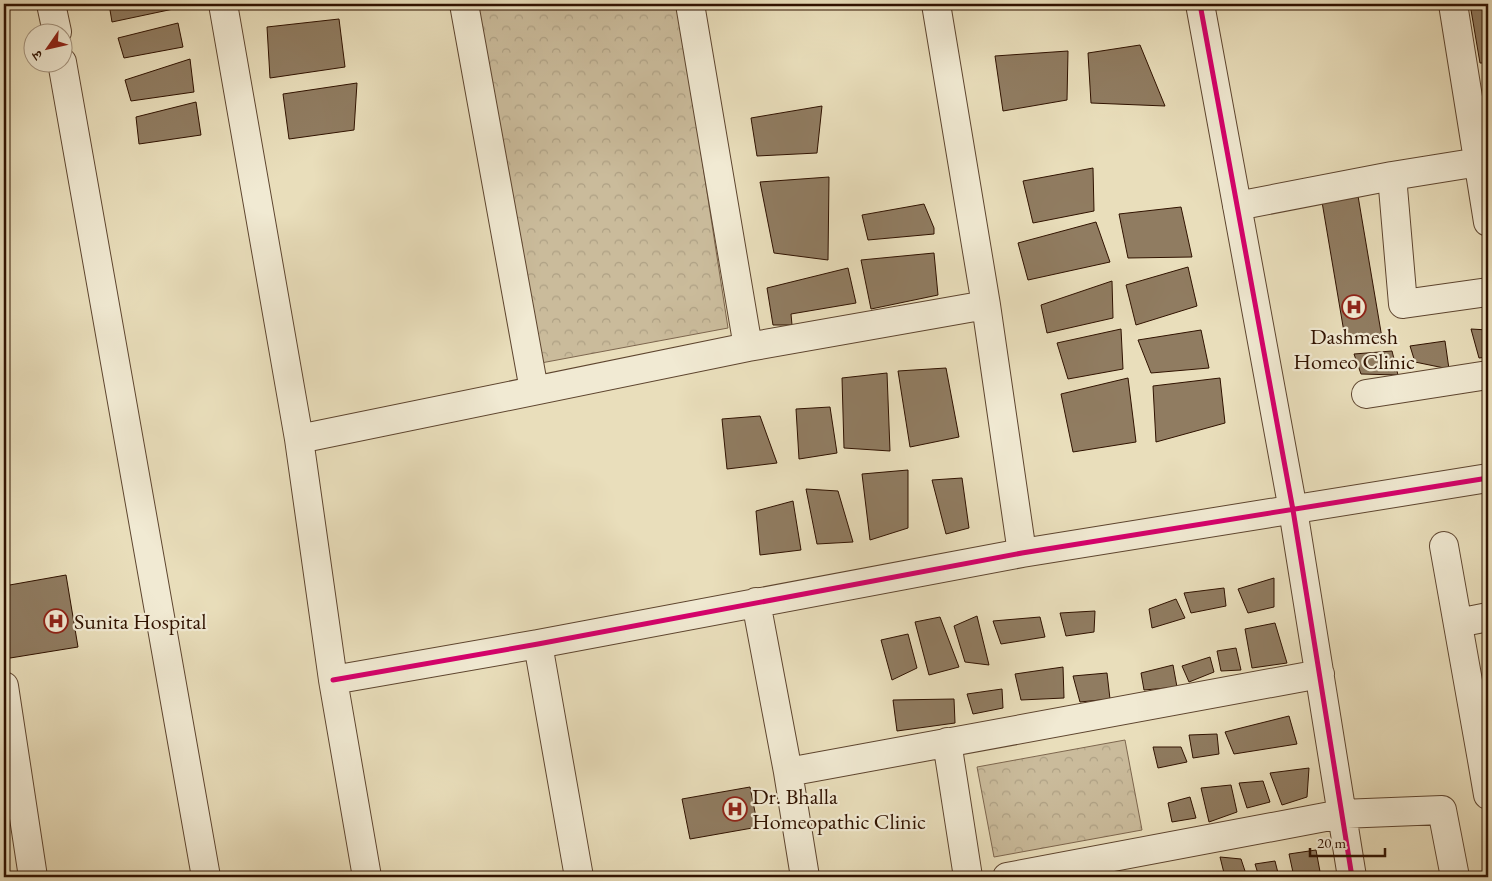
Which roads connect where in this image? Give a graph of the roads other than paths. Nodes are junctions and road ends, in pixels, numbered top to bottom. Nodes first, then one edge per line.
1 (51, 4) edge
2 (223, 4) edge
3 (464, 4) edge
4 (690, 4) edge
5 (936, 4) edge
6 (1200, 4) edge
7 (1453, 4) edge
8 (55, 22) edge
9 (64, 72) edge
10 (1479, 162) junction
11 (1392, 176) junction
12 (1237, 206) junction
13 (1488, 222) edge
14 (1488, 292) edge
15 (986, 305) junction
16 (748, 347) junction
17 (1488, 376) edge
18 (534, 390) junction
19 (1366, 394) dead end
20 (299, 439) junction
21 (1488, 478) edge
22 (1294, 510) junction
23 (1444, 546) dead end
24 (1022, 553) junction
25 (756, 602) junction
26 (1488, 617) edge
27 (1458, 623) junction
28 (538, 644) junction
29 (1320, 674) junction
30 (333, 680) junction
31 (4, 686) edge
32 (947, 742) junction
33 (1485, 760) edge
34 (788, 772) junction
35 (1488, 795) edge
36 (1341, 814) junction
37 (33, 877) edge
38 (206, 877) edge
39 (367, 877) edge
40 (579, 877) edge
41 (805, 877) edge
42 (968, 877) edge
43 (1007, 877) edge
44 (1352, 877) edge
45 (1455, 877) edge

1 - 8 street
2 - 20 street
3 - 18 street
4 - 16 street
5 - 15 street
6 - 12 street
7 - 10 street
9 - 38 street
10 - 11 street
10 - 13 street
11 - 12 street
11 - 14 street
12 - 22 street
15 - 16 street
15 - 24 street
16 - 18 street
17 - 19 street
18 - 20 street
20 - 30 street
21 - 22 street
22 - 24 street
22 - 29 street
23 - 27 street
24 - 25 street
25 - 28 street
25 - 34 street
26 - 27 street
27 - 33 street
28 - 30 street
28 - 40 street
29 - 32 street
29 - 36 street
30 - 39 street
31 - 37 street
32 - 34 street
32 - 42 street
33 - 35 street
34 - 41 street
36 - 43 street
36 - 44 street
36 - 45 street

